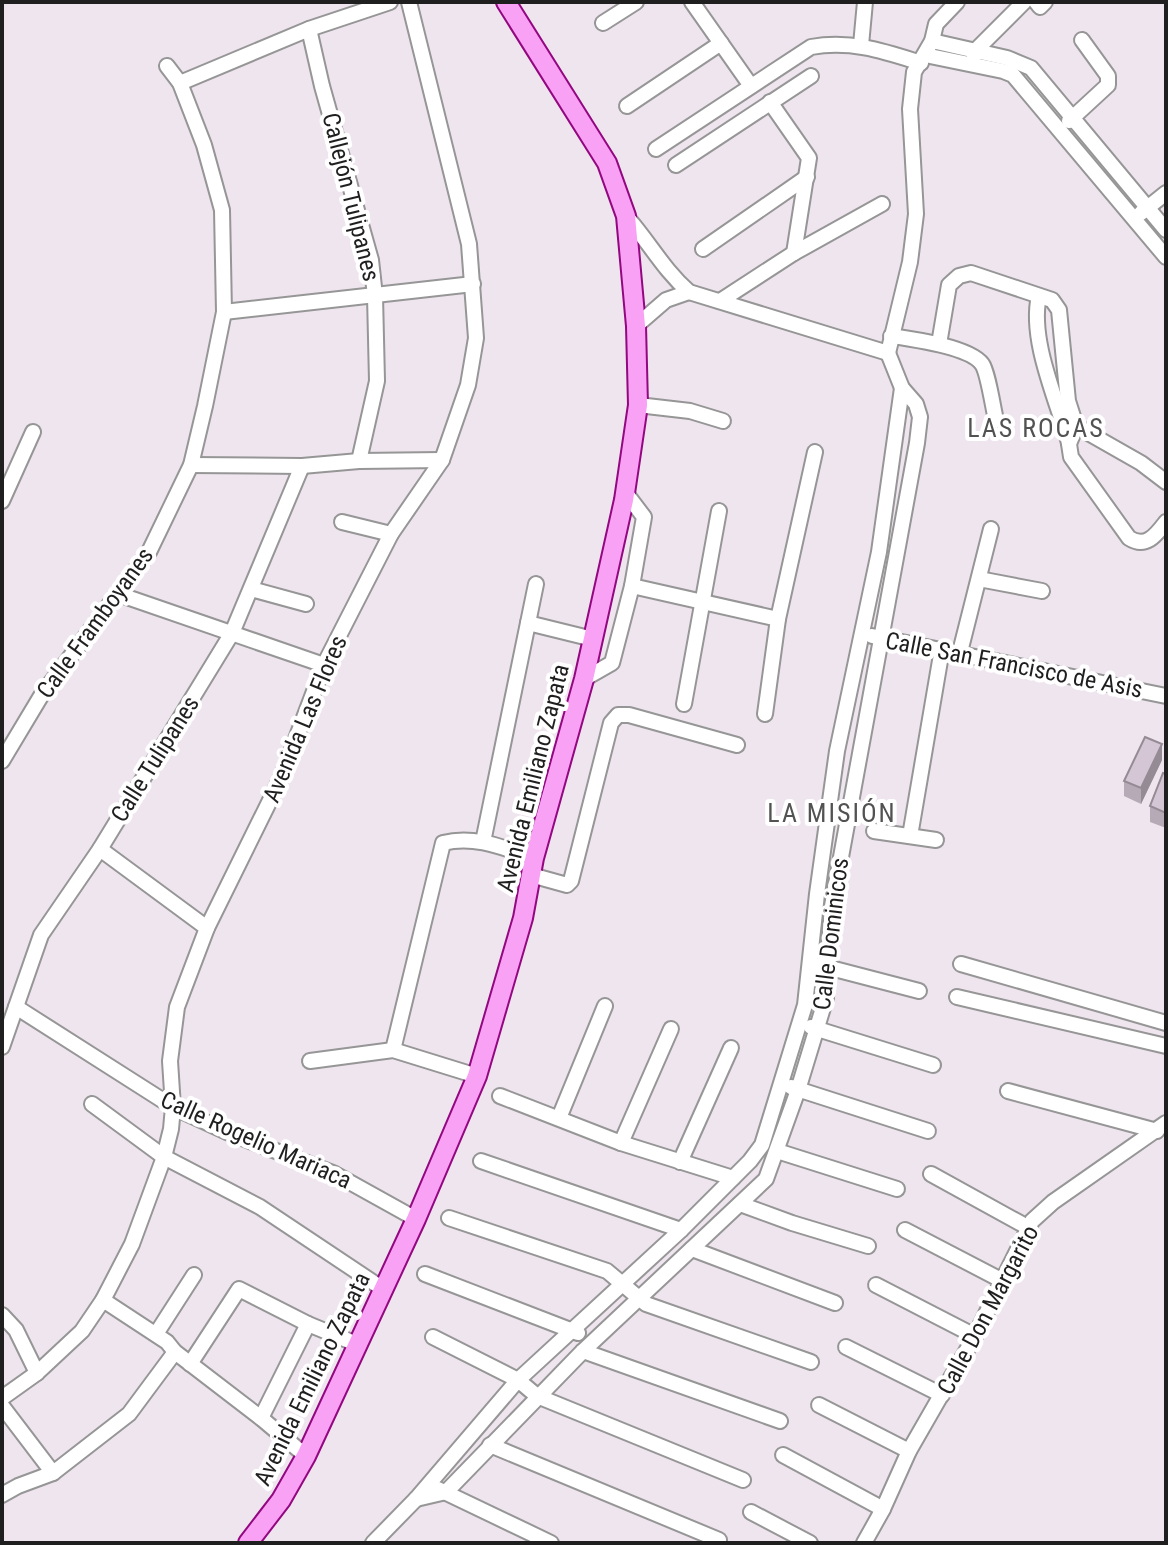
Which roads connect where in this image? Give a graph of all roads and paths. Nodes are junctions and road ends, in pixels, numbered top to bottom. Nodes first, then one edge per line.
1 (390, 2) edge
2 (409, 2) edge
3 (506, 2) edge
4 (636, 2) edge
5 (692, 2) edge
6 (865, 2) edge
7 (957, 2) edge
8 (1024, 2) edge
9 (1036, 2) edge
10 (1045, 2) edge
11 (603, 23) dead end
12 (309, 29) junction
13 (1082, 40) dead end
14 (721, 43) junction
15 (861, 45) junction
16 (926, 53) junction
17 (974, 58) junction
18 (1005, 64) junction
19 (167, 66) dead end
20 (811, 76) dead end
21 (180, 83) junction
22 (751, 86) junction
23 (770, 102) junction
24 (627, 106) dead end
25 (1074, 117) junction
26 (1059, 128) junction
27 (656, 149) dead end
28 (676, 165) dead end
29 (807, 177) junction
30 (1166, 193) edge
31 (882, 204) dead end
32 (1148, 208) junction
33 (626, 216) junction
34 (1134, 218) junction
35 (1166, 230) edge
36 (703, 249) dead end
37 (794, 253) junction
38 (1166, 257) edge
39 (473, 284) junction
40 (689, 292) junction
41 (375, 296) junction
42 (1039, 296) junction
43 (720, 301) junction
44 (224, 312) junction
45 (636, 326) junction
46 (891, 336) junction
47 (939, 344) junction
48 (888, 353) junction
49 (902, 388) junction
50 (638, 405) junction
51 (996, 420) dead end
52 (723, 421) dead end
53 (1076, 426) junction
54 (33, 432) dead end
55 (1069, 444) junction
56 (815, 452) dead end
57 (442, 460) junction
58 (359, 461) junction
59 (191, 465) junction
60 (302, 466) junction
61 (1166, 482) edge
62 (625, 492) junction
63 (2, 501) edge
64 (719, 511) dead end
65 (342, 522) dead end
66 (1166, 522) edge
67 (991, 529) dead end
68 (391, 534) junction
69 (979, 579) junction
70 (536, 584) dead end
71 (632, 586) junction
72 (251, 589) junction
73 (1042, 591) dead end
74 (118, 594) junction
75 (701, 602) junction
76 (306, 604) dead end
77 (778, 619) junction
78 (528, 623) junction
79 (232, 633) junction
80 (861, 634) junction
81 (881, 638) junction
82 (593, 639) junction
83 (942, 649) junction
84 (960, 652) junction
85 (324, 665) junction
86 (584, 679) junction
87 (1166, 696) edge
88 (684, 704) dead end
89 (765, 714) dead end
90 (737, 745) dead end
91 (2, 761) edge
92 (827, 823) junction
93 (846, 825) junction
94 (874, 831) dead end
95 (910, 836) junction
96 (936, 840) dead end
97 (483, 842) junction
98 (100, 849) junction
99 (532, 866) junction
100 (207, 928) junction
101 (808, 963) junction
102 (961, 964) dead end
103 (828, 967) junction
104 (919, 991) dead end
105 (957, 997) dead end
106 (605, 1006) dead end
107 (16, 1007) junction
108 (6, 1020) edge
109 (799, 1023) junction
110 (1166, 1023) edge
111 (671, 1029) dead end
112 (817, 1030) junction
113 (1166, 1046) edge
114 (2, 1047) edge
115 (731, 1048) dead end
116 (393, 1050) junction
117 (310, 1061) dead end
118 (933, 1065) dead end
119 (477, 1076) junction
120 (780, 1084) junction
121 (798, 1090) junction
122 (1008, 1091) dead end
123 (500, 1096) dead end
124 (92, 1104) dead end
125 (173, 1107) junction
126 (559, 1118) junction
127 (1162, 1127) edge
128 (928, 1131) dead end
129 (621, 1143) junction
130 (777, 1151) junction
131 (164, 1157) junction
132 (481, 1161) dead end
133 (680, 1162) junction
134 (931, 1174) dead end
135 (733, 1178) junction
136 (897, 1189) dead end
137 (740, 1204) junction
138 (449, 1218) dead end
139 (416, 1219) junction
140 (1029, 1228) junction
141 (681, 1230) junction
142 (905, 1230) dead end
143 (868, 1246) dead end
144 (692, 1249) junction
145 (425, 1274) dead end
146 (194, 1275) dead end
147 (1003, 1281) junction
148 (624, 1284) junction
149 (876, 1285) dead end
150 (383, 1289) junction
151 (103, 1300) junction
152 (638, 1300) junction
153 (835, 1303) dead end
154 (2, 1315) edge
155 (308, 1324) junction
156 (573, 1331) junction
157 (156, 1334) junction
158 (975, 1336) junction
159 (433, 1337) dead end
160 (359, 1345) junction
161 (588, 1346) junction
162 (846, 1347) dead end
163 (175, 1352) junction
164 (811, 1362) dead end
165 (190, 1364) junction
166 (37, 1373) junction
167 (518, 1380) junction
168 (942, 1395) junction
169 (537, 1396) junction
170 (2, 1398) edge
171 (819, 1405) dead end
172 (2, 1406) edge
173 (261, 1418) junction
174 (780, 1421) dead end
175 (490, 1445) junction
176 (909, 1451) junction
177 (783, 1455) dead end
178 (306, 1456) junction
179 (53, 1473) junction
180 (743, 1480) dead end
181 (426, 1485) junction
182 (446, 1492) junction
183 (2, 1495) edge
184 (416, 1499) junction
185 (883, 1509) junction
186 (751, 1512) dead end
187 (719, 1540) dead end
188 (248, 1543) edge
189 (373, 1543) edge
190 (551, 1543) edge
191 (810, 1543) edge
192 (864, 1543) edge

1 - 12 street
2 - 39 street, Avenida Las Flores
3 - 33 main road, Avenida Emiliano Zapata
4 - 11 street
5 - 14 street
6 - 15 street
7 - 16 street
8 - 17 street
9 - 10 street
12 - 21 street
12 - 41 street, Callejón Tulipanes
13 - 25 street
14 - 22 street
14 - 24 street
15 - 16 street
15 - 22 street
16 - 17 street
16 - 46 street
17 - 18 street
18 - 25 street
18 - 26 street
19 - 21 street, Calle Framboyanes
20 - 23 street
21 - 44 street, Calle Framboyanes
22 - 27 street
23 - 28 street
23 - 29 street
25 - 26 street
25 - 32 street
26 - 34 street
29 - 36 street
29 - 37 street
30 - 32 street
31 - 37 street
32 - 34 street
32 - 35 street
33 - 40 street
33 - 45 main road, Avenida Emiliano Zapata
34 - 38 street
37 - 43 street
39 - 41 street
39 - 57 street, Avenida Las Flores
40 - 43 street
40 - 45 street
41 - 44 street
41 - 58 street, Callejón Tulipanes
42 - 47 street
42 - 53 street
42 - 55 street
43 - 48 street
44 - 59 street, Calle Framboyanes
45 - 50 main road, Avenida Emiliano Zapata
46 - 47 street
46 - 48 street
47 - 51 street
48 - 49 street, Calle Dominicos
49 - 80 street, Calle Dominicos
49 - 81 street, Calle Dominicos
50 - 52 street
50 - 62 main road, Avenida Emiliano Zapata
53 - 55 street
53 - 61 street
54 - 63 street
55 - 66 street
56 - 77 street
57 - 58 street
57 - 68 street, Avenida Las Flores
58 - 60 street
59 - 60 street
59 - 74 street, Calle Framboyanes
60 - 72 street, Calle Tulipanes
62 - 71 street
62 - 82 main road, Avenida Emiliano Zapata
64 - 75 street
65 - 68 street
67 - 69 street
68 - 85 street, Avenida Las Flores
69 - 73 street
69 - 84 street
70 - 78 street
71 - 75 street
71 - 86 street
72 - 76 street
72 - 79 street, Calle Tulipanes
74 - 79 street
74 - 91 street, Calle Framboyanes
75 - 77 street
75 - 88 street
77 - 89 street
78 - 82 street
78 - 97 street
79 - 85 street
79 - 98 street, Calle Tulipanes
80 - 81 street, Calle San Francisco de Asis
80 - 92 street, Calle Dominicos
81 - 83 street, Calle San Francisco de Asis
81 - 93 street, Calle Dominicos
82 - 86 main road, Avenida Emiliano Zapata
83 - 84 street, Calle San Francisco de Asis
83 - 95 street
84 - 87 street, Calle San Francisco de Asis
85 - 100 street, Avenida Las Flores
86 - 99 main road, Avenida Emiliano Zapata
90 - 99 street
92 - 93 street
92 - 101 street, Calle Dominicos
93 - 103 street, Calle Dominicos
94 - 95 street
95 - 96 street
97 - 99 street
97 - 116 street
98 - 100 street
98 - 107 street, Calle Tulipanes
99 - 119 main road, Avenida Emiliano Zapata
100 - 125 street, Avenida Las Flores
101 - 103 street
101 - 109 street, Calle Dominicos
102 - 110 street
103 - 104 street
103 - 112 street, Calle Dominicos
105 - 113 street
106 - 126 street
107 - 108 street, Calle Tulipanes
107 - 125 street, Calle Rogelio Mariaca
108 - 114 street, Calle Tulipanes
109 - 112 street
109 - 120 street, Calle Dominicos
111 - 129 street
112 - 118 street
112 - 121 street, Calle Dominicos
115 - 133 street
116 - 117 street
116 - 119 street
119 - 139 main road, Avenida Emiliano Zapata
120 - 121 street
120 - 135 street, Calle Dominicos
121 - 128 street
121 - 130 street, Calle Dominicos
122 - 127 street
123 - 126 street
124 - 131 street
125 - 131 street, Avenida Las Flores
125 - 139 street, Calle Rogelio Mariaca
126 - 129 street
127 - 140 street, Calle Don Margarito
129 - 133 street
130 - 136 street
130 - 137 street, Calle Dominicos
131 - 150 street
131 - 151 street, Avenida Las Flores
132 - 141 street
133 - 135 street
134 - 140 street
135 - 141 street, Calle Dominicos
137 - 143 street
137 - 144 street, Calle Dominicos
138 - 148 street
139 - 150 main road, Avenida Emiliano Zapata
140 - 147 street, Calle Don Margarito
141 - 148 street, Calle Dominicos
142 - 147 street
144 - 152 street, Calle Dominicos
144 - 153 street
145 - 156 street
146 - 157 street
147 - 158 street, Calle Don Margarito
148 - 152 street
148 - 156 street, Calle Dominicos
149 - 158 street
150 - 160 main road, Avenida Emiliano Zapata
151 - 157 street
151 - 166 street, Avenida Las Flores
152 - 161 street, Calle Dominicos
152 - 164 street
154 - 166 street
155 - 160 street
155 - 165 street
155 - 173 street
156 - 161 street
156 - 167 street, Calle Dominicos
157 - 163 street
158 - 168 street, Calle Don Margarito
159 - 167 street
160 - 178 main road, Avenida Emiliano Zapata
161 - 169 street, Calle Dominicos
161 - 174 street
162 - 168 street
163 - 165 street
163 - 179 street
165 - 173 street
166 - 170 street, Avenida Las Flores
167 - 169 street
167 - 181 street, Calle Dominicos
168 - 176 street, Calle Don Margarito
169 - 175 street, Calle Dominicos
169 - 180 street
171 - 176 street
172 - 179 street
173 - 178 street
175 - 182 street, Calle Dominicos
175 - 187 street
176 - 185 street, Calle Don Margarito
177 - 185 street
178 - 188 main road, Avenida Emiliano Zapata
179 - 183 street
181 - 182 street
181 - 184 street, Calle Dominicos
182 - 184 street
182 - 190 street
184 - 189 street, Calle Dominicos
185 - 192 street, Calle Don Margarito
186 - 191 street

